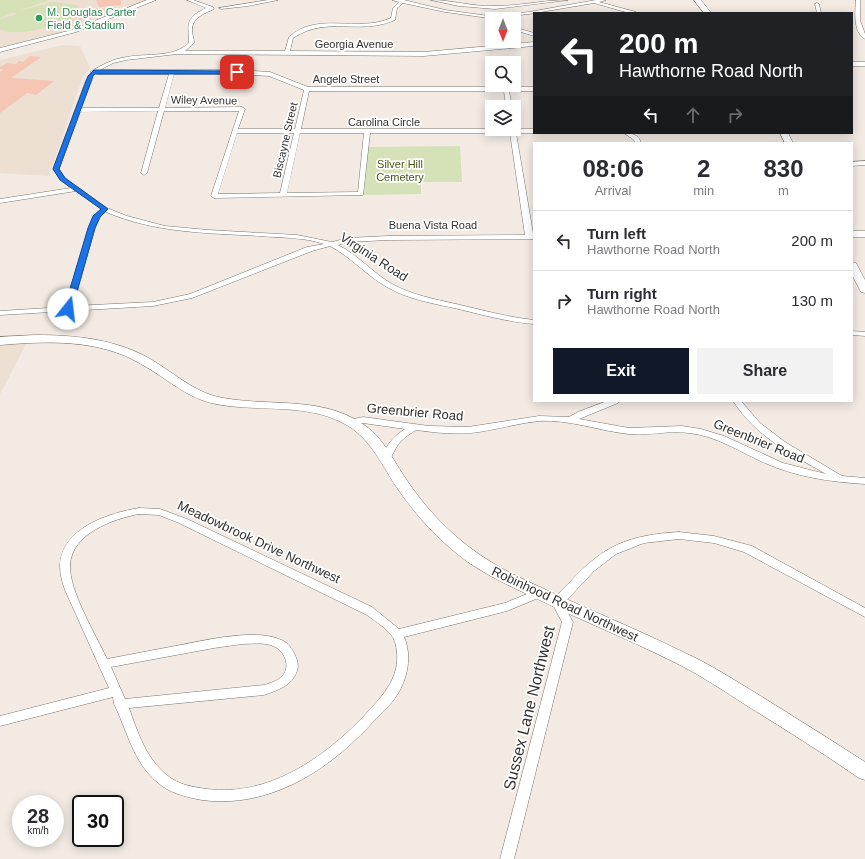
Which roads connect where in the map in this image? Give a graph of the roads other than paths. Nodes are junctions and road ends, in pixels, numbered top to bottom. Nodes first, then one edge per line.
1 (153, 0) edge
2 (189, 0) edge
3 (276, 0) edge
4 (394, 0) edge
5 (433, 0) edge
6 (486, 0) edge
7 (566, 0) edge
8 (579, 0) edge
9 (604, 0) edge
10 (697, 0) edge
11 (858, 0) edge
12 (244, 1) edge
13 (402, 1) junction
14 (595, 2) junction
15 (817, 4) dead end
16 (248, 6) junction
17 (216, 7) junction
18 (484, 8) junction
19 (533, 12) edge
20 (535, 12) edge
21 (630, 12) edge
22 (707, 12) edge
23 (819, 12) edge
24 (485, 13) edge
25 (521, 14) edge
26 (485, 17) edge
27 (853, 23) edge
28 (859, 24) junction
29 (865, 24) edge
30 (521, 30) edge
31 (533, 35) edge
32 (865, 38) edge
33 (533, 44) edge
34 (0, 50) edge
35 (174, 53) junction
36 (287, 54) junction
37 (853, 64) edge
38 (865, 64) edge
39 (94, 72) junction
40 (172, 72) junction
41 (307, 89) junction
42 (485, 89) edge
43 (521, 89) edge
44 (533, 89) edge
45 (78, 110) junction
46 (161, 110) junction
47 (485, 130) edge
48 (521, 130) edge
49 (235, 131) junction
50 (533, 131) edge
51 (296, 132) junction
52 (367, 132) junction
53 (628, 134) edge
54 (513, 136) edge
55 (638, 142) edge
56 (853, 164) edge
57 (865, 164) edge
58 (144, 172) dead end
59 (76, 189) junction
60 (283, 195) junction
61 (0, 200) edge
62 (105, 209) junction
63 (853, 234) edge
64 (865, 234) edge
65 (532, 235) edge
66 (322, 241) junction
67 (332, 243) junction
68 (853, 267) edge
69 (865, 290) edge
70 (69, 307) junction
71 (0, 308) edge
72 (0, 313) edge
73 (533, 322) edge
74 (853, 333) edge
75 (865, 334) edge
76 (0, 341) edge
77 (612, 402) edge
78 (738, 402) edge
79 (571, 420) junction
80 (352, 422) junction
81 (415, 427) junction
82 (386, 459) junction
83 (841, 478) junction
84 (865, 481) edge
85 (539, 593) junction
86 (557, 603) junction
87 (865, 613) edge
88 (397, 634) junction
89 (103, 664) junction
90 (116, 691) junction
91 (120, 704) junction
92 (0, 721) edge
93 (865, 772) edge
94 (507, 859) edge

1 - 34 street
2 - 17 street
3 - 16 street
4 - 13 street
5 - 18 street
6 - 18 street
7 - 18 street
8 - 14 street
9 - 14 street
10 - 22 street
11 - 28 street
12 - 16 street
12 - 17 street
13 - 26 street
13 - 36 street
14 - 20 street
14 - 21 street
15 - 23 street
16 - 17 street
17 - 35 street
18 - 24 street
19 - 25 street
27 - 28 street
28 - 29 street
28 - 32 street
30 - 31 street
33 - 36 street, Georgia Avenue
35 - 36 street, Georgia Avenue
35 - 39 street
37 - 38 street
39 - 40 street, Angelo Street
39 - 45 street
40 - 41 street, Angelo Street
40 - 46 street
41 - 42 street, Angelo Street
41 - 51 street, Biscayne Street
43 - 44 street, Angelo Street
45 - 46 street, Wiley Avenue
45 - 59 street, Virginia Road
46 - 49 street, Wiley Avenue
46 - 58 street
47 - 52 street, Carolina Circle
48 - 50 street, Carolina Circle
49 - 51 street, Carolina Circle
49 - 60 street, Wiley Avenue
51 - 52 street, Carolina Circle
51 - 60 street, Biscayne Street
52 - 60 street
53 - 55 street
54 - 65 street
56 - 57 street
59 - 61 street
59 - 62 street, Virginia Road
62 - 66 street, Virginia Road
62 - 70 street
63 - 64 street
65 - 66 street
65 - 67 street, Buena Vista Road
66 - 67 street, Virginia Road
66 - 70 street
67 - 70 street
67 - 73 street, Virginia Road
68 - 69 street
70 - 71 street
70 - 72 street
74 - 75 street
76 - 80 street, Robinhood Road Northwest
77 - 79 street, Greenbrier Road
78 - 83 street
79 - 81 street, Greenbrier Road
79 - 83 street, Greenbrier Road
80 - 81 street, Greenbrier Road
80 - 82 street, Robinhood Road Northwest
81 - 82 street
82 - 85 street, Robinhood Road Northwest
83 - 84 street, Greenbrier Road
85 - 86 street, Robinhood Road Northwest
85 - 88 street
86 - 87 street
86 - 93 street, Robinhood Road Northwest
86 - 94 street, Sussex Lane Northwest
88 - 89 street, Meadowbrook Drive Northwest
88 - 91 street, Meadowbrook Drive Northwest
89 - 90 street, Meadowbrook Drive Northwest
89 - 91 street
90 - 91 street, Meadowbrook Drive Northwest
90 - 92 street

